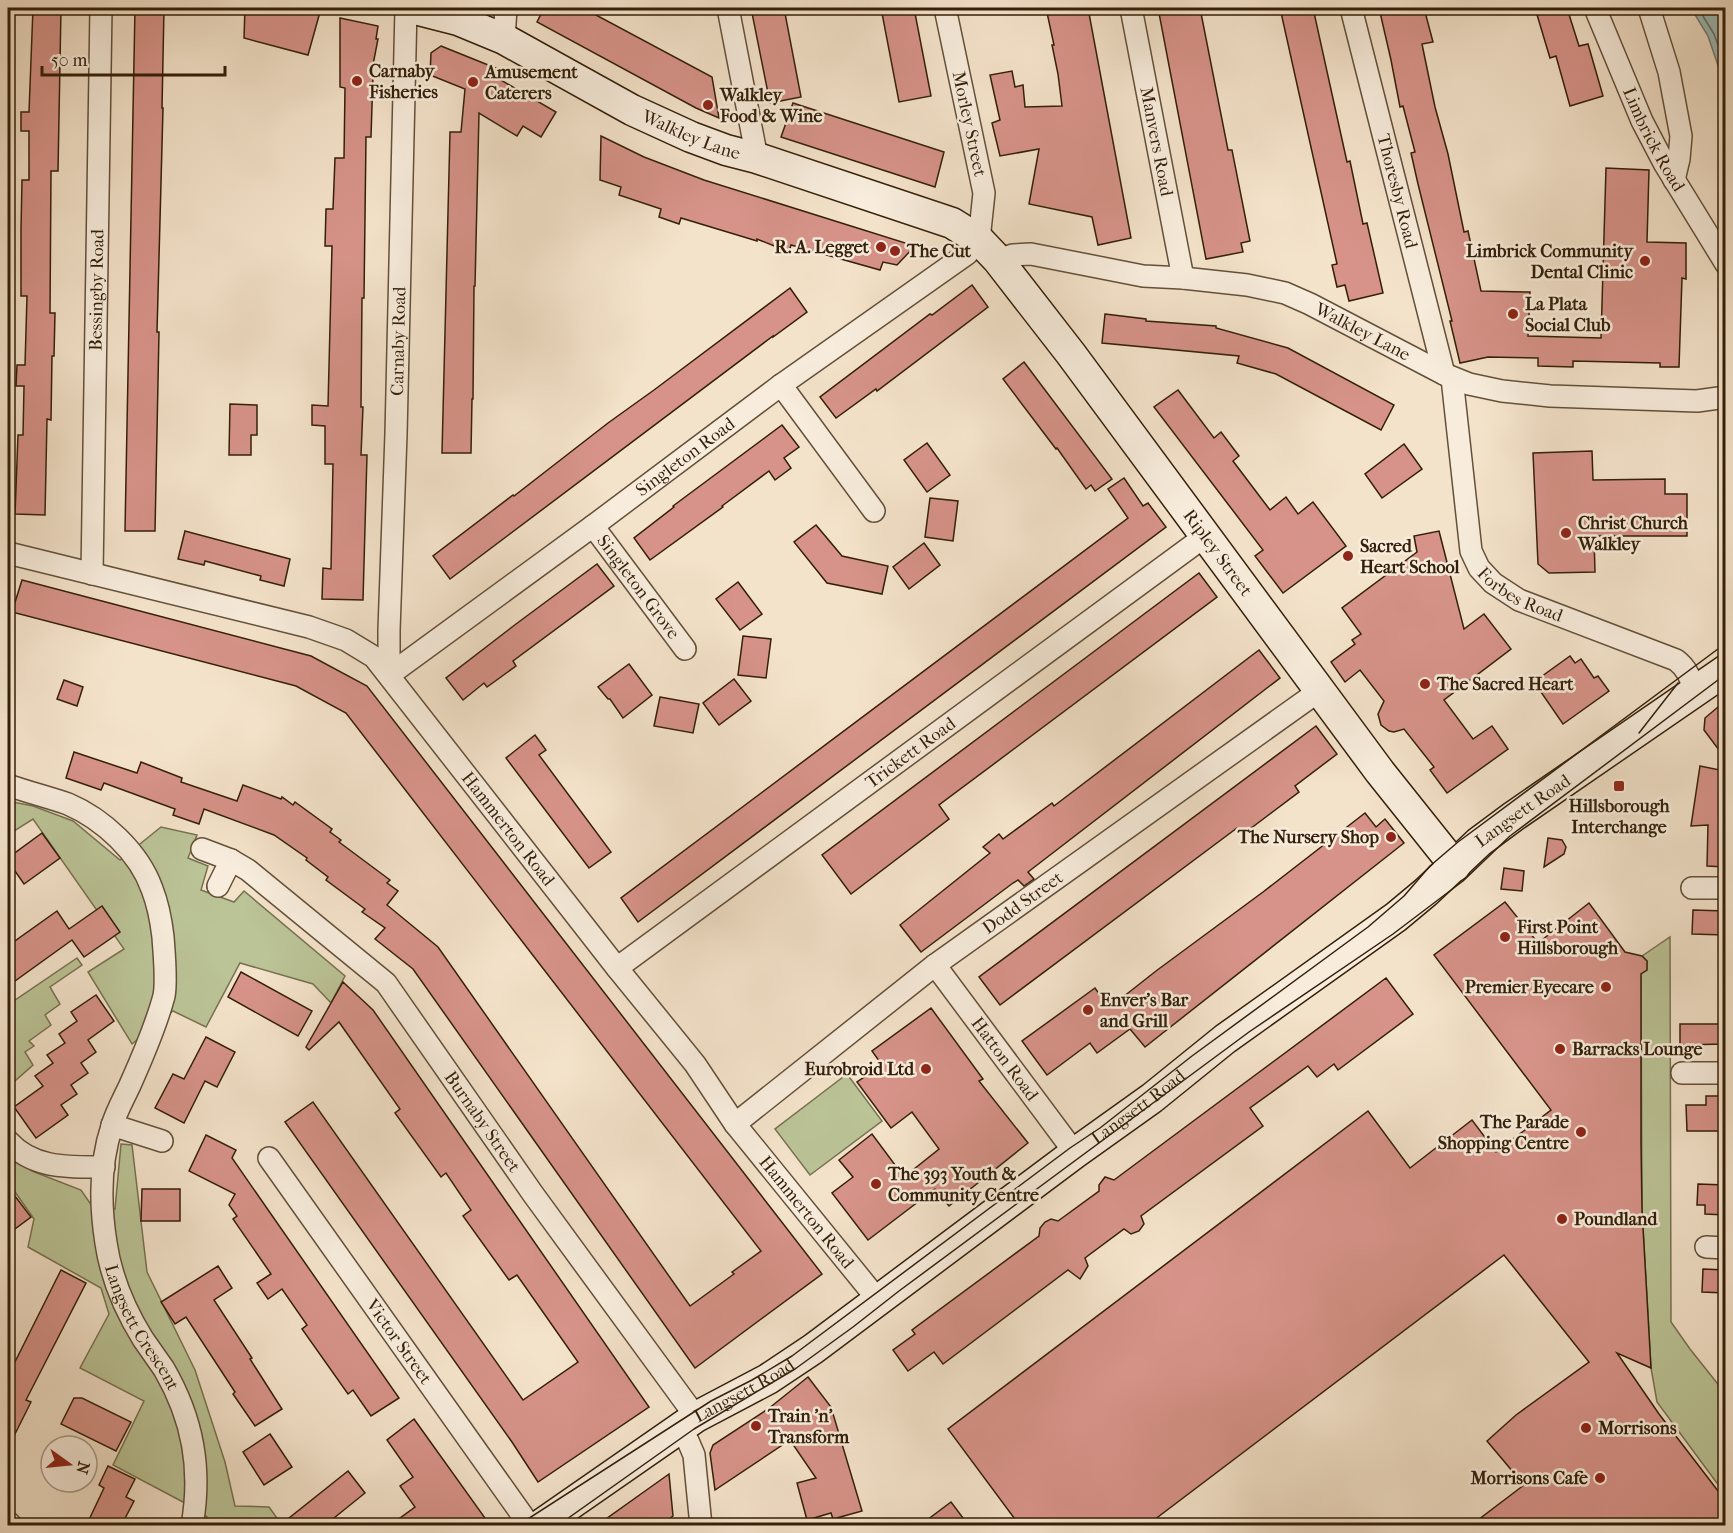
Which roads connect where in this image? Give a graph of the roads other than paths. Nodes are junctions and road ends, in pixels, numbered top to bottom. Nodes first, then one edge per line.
1 (101, 8) edge
2 (406, 8) edge
3 (411, 8) edge
4 (506, 8) edge
5 (728, 8) edge
6 (945, 8) edge
7 (1131, 8) edge
8 (1351, 8) edge
9 (1595, 8) edge
10 (1649, 8) edge
11 (504, 39) junction
12 (758, 158) junction
13 (1674, 180) junction
14 (989, 250) junction
15 (1725, 264) edge
16 (1183, 278) junction
17 (1448, 376) junction
18 (781, 385) junction
19 (1725, 398) edge
20 (874, 512) dead end
21 (593, 526) junction
22 (1204, 537) junction
23 (8, 553) edge
24 (92, 574) junction
25 (685, 649) dead end
26 (1725, 670) edge
27 (389, 675) junction
28 (1319, 691) junction
29 (1694, 691) junction
30 (8, 785) edge
31 (202, 849) dead end
32 (231, 860) junction
33 (1455, 866) junction
34 (218, 885) dead end
35 (1692, 888) dead end
36 (1725, 888) edge
37 (934, 965) junction
38 (617, 968) junction
39 (1682, 1073) dead end
40 (1725, 1073) edge
41 (735, 1124) junction
42 (112, 1125) junction
43 (8, 1141) edge
44 (162, 1141) dead end
45 (1075, 1154) junction
46 (269, 1158) dead end
47 (104, 1167) junction
48 (878, 1300) junction
49 (688, 1423) junction
50 (8, 1522) edge
51 (540, 1524) edge
52 (12, 1526) edge
53 (192, 1526) edge
54 (701, 1526) edge

1 - 24 street, Bessingby Road
2 - 27 street, Carnaby Road
3 - 11 street, Walkley Lane
4 - 11 street
5 - 12 street
6 - 14 street, Morley Street
7 - 16 street, Manvers Road
8 - 17 street, Thoresby Road
9 - 13 street, Limbrick Road
10 - 13 street
11 - 12 street, Walkley Lane
12 - 14 street, Walkley Lane
13 - 15 street, Limbrick Road
14 - 16 street, Walkley Lane
14 - 18 street, Singleton Road
14 - 22 street, Ripley Street
16 - 17 street, Walkley Lane
17 - 19 street, Walkley Lane
17 - 29 street, Forbes Road
18 - 20 street
18 - 21 street, Singleton Road
21 - 25 street, Singleton Grove
21 - 27 street, Singleton Road
22 - 28 street, Ripley Street
22 - 38 street, Trickett Road
23 - 24 street, Hammerton Road
24 - 27 street, Hammerton Road
26 - 29 street, Langsett Road
27 - 38 street, Hammerton Road
28 - 33 street, Ripley Street
28 - 37 street, Dodd Street
29 - 33 street, Langsett Road
30 - 42 street, Langsett Crescent
31 - 32 street, Burnaby Street
32 - 34 street
32 - 49 street, Burnaby Street
33 - 45 street, Langsett Road
35 - 36 street
37 - 41 street, Dodd Street
37 - 45 street, Hatton Road
38 - 41 street, Hammerton Road
39 - 40 street
41 - 48 street, Hammerton Road
42 - 44 street
42 - 47 street, Langsett Crescent
43 - 47 street
45 - 48 street, Langsett Road
46 - 51 street, Victor Street
47 - 53 street, Langsett Crescent
48 - 49 street, Langsett Road
49 - 51 street, Langsett Road
49 - 54 street, Burnaby Street
50 - 52 street

